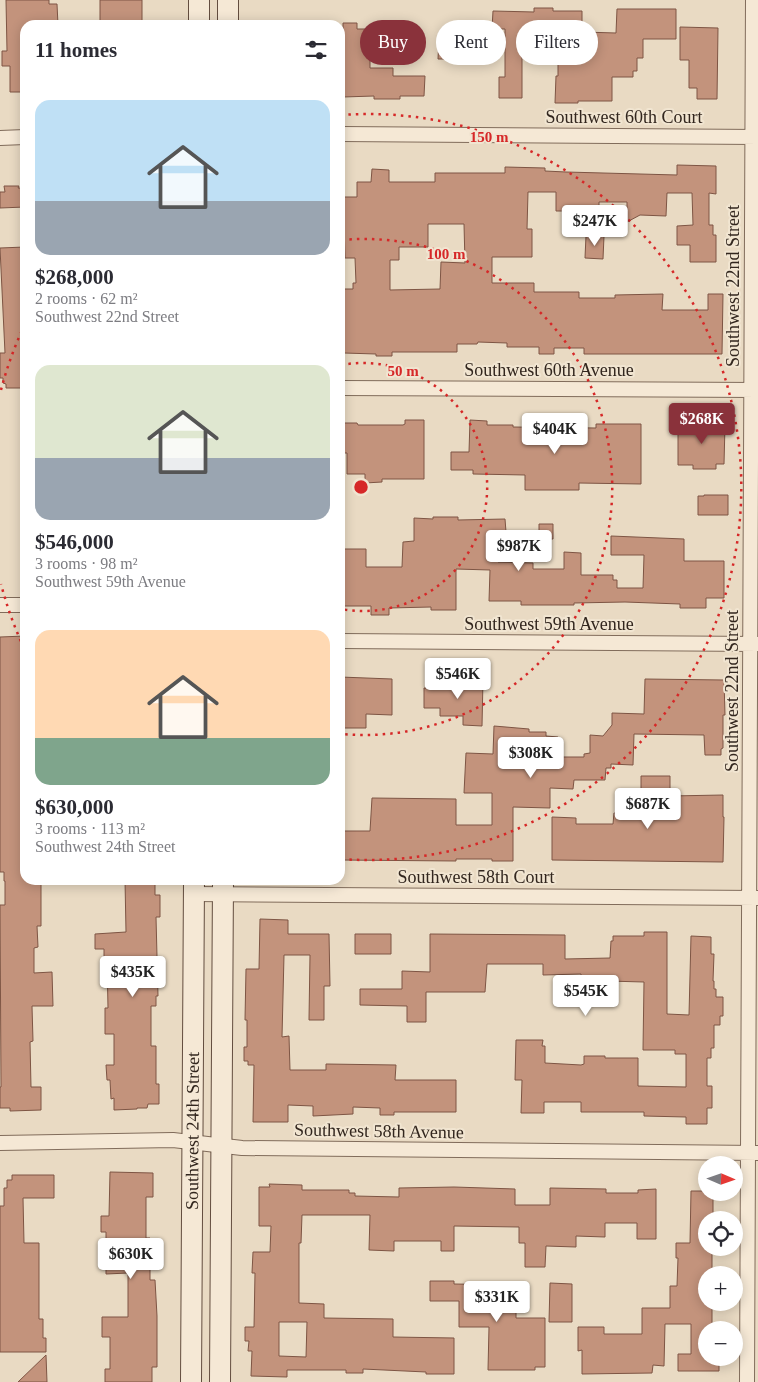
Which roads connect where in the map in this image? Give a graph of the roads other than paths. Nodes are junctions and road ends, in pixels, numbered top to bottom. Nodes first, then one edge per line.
1 (199, 0) edge
2 (228, 0) edge
3 (753, 0) edge
4 (199, 20) edge
5 (228, 20) edge
6 (345, 134) edge
7 (20, 137) edge
8 (755, 137) edge
9 (0, 138) edge
10 (345, 388) edge
11 (755, 390) edge
12 (20, 605) edge
13 (0, 606) edge
14 (345, 641) edge
15 (754, 644) edge
16 (194, 887) edge
17 (223, 887) edge
18 (753, 898) edge
19 (194, 1141) junction
20 (0, 1143) edge
21 (222, 1145) junction
22 (753, 1153) edge
23 (191, 1382) edge
24 (220, 1382) edge
25 (747, 1382) edge

1 - 4 main road
2 - 5 main road
3 - 8 street, Southwest 22nd Street
6 - 8 street, Southwest 60th Court
7 - 9 street
8 - 11 street, Southwest 22nd Street
10 - 11 street, Southwest 60th Avenue
11 - 15 street, Southwest 22nd Street
12 - 13 street
14 - 15 street, Southwest 59th Avenue
15 - 18 street, Southwest 22nd Street
16 - 17 street, Southwest 58th Court
16 - 19 main road, Southwest 24th Street
17 - 18 street, Southwest 58th Court
17 - 21 main road, Southwest 24th Street
18 - 22 street, Southwest 22nd Street
19 - 20 street, Southwest 58th Avenue
19 - 21 street, Southwest 58th Avenue
19 - 23 main road, Southwest 24th Street
21 - 22 street, Southwest 58th Avenue
21 - 24 main road, Southwest 24th Street
22 - 25 street, Southwest 22nd Street

